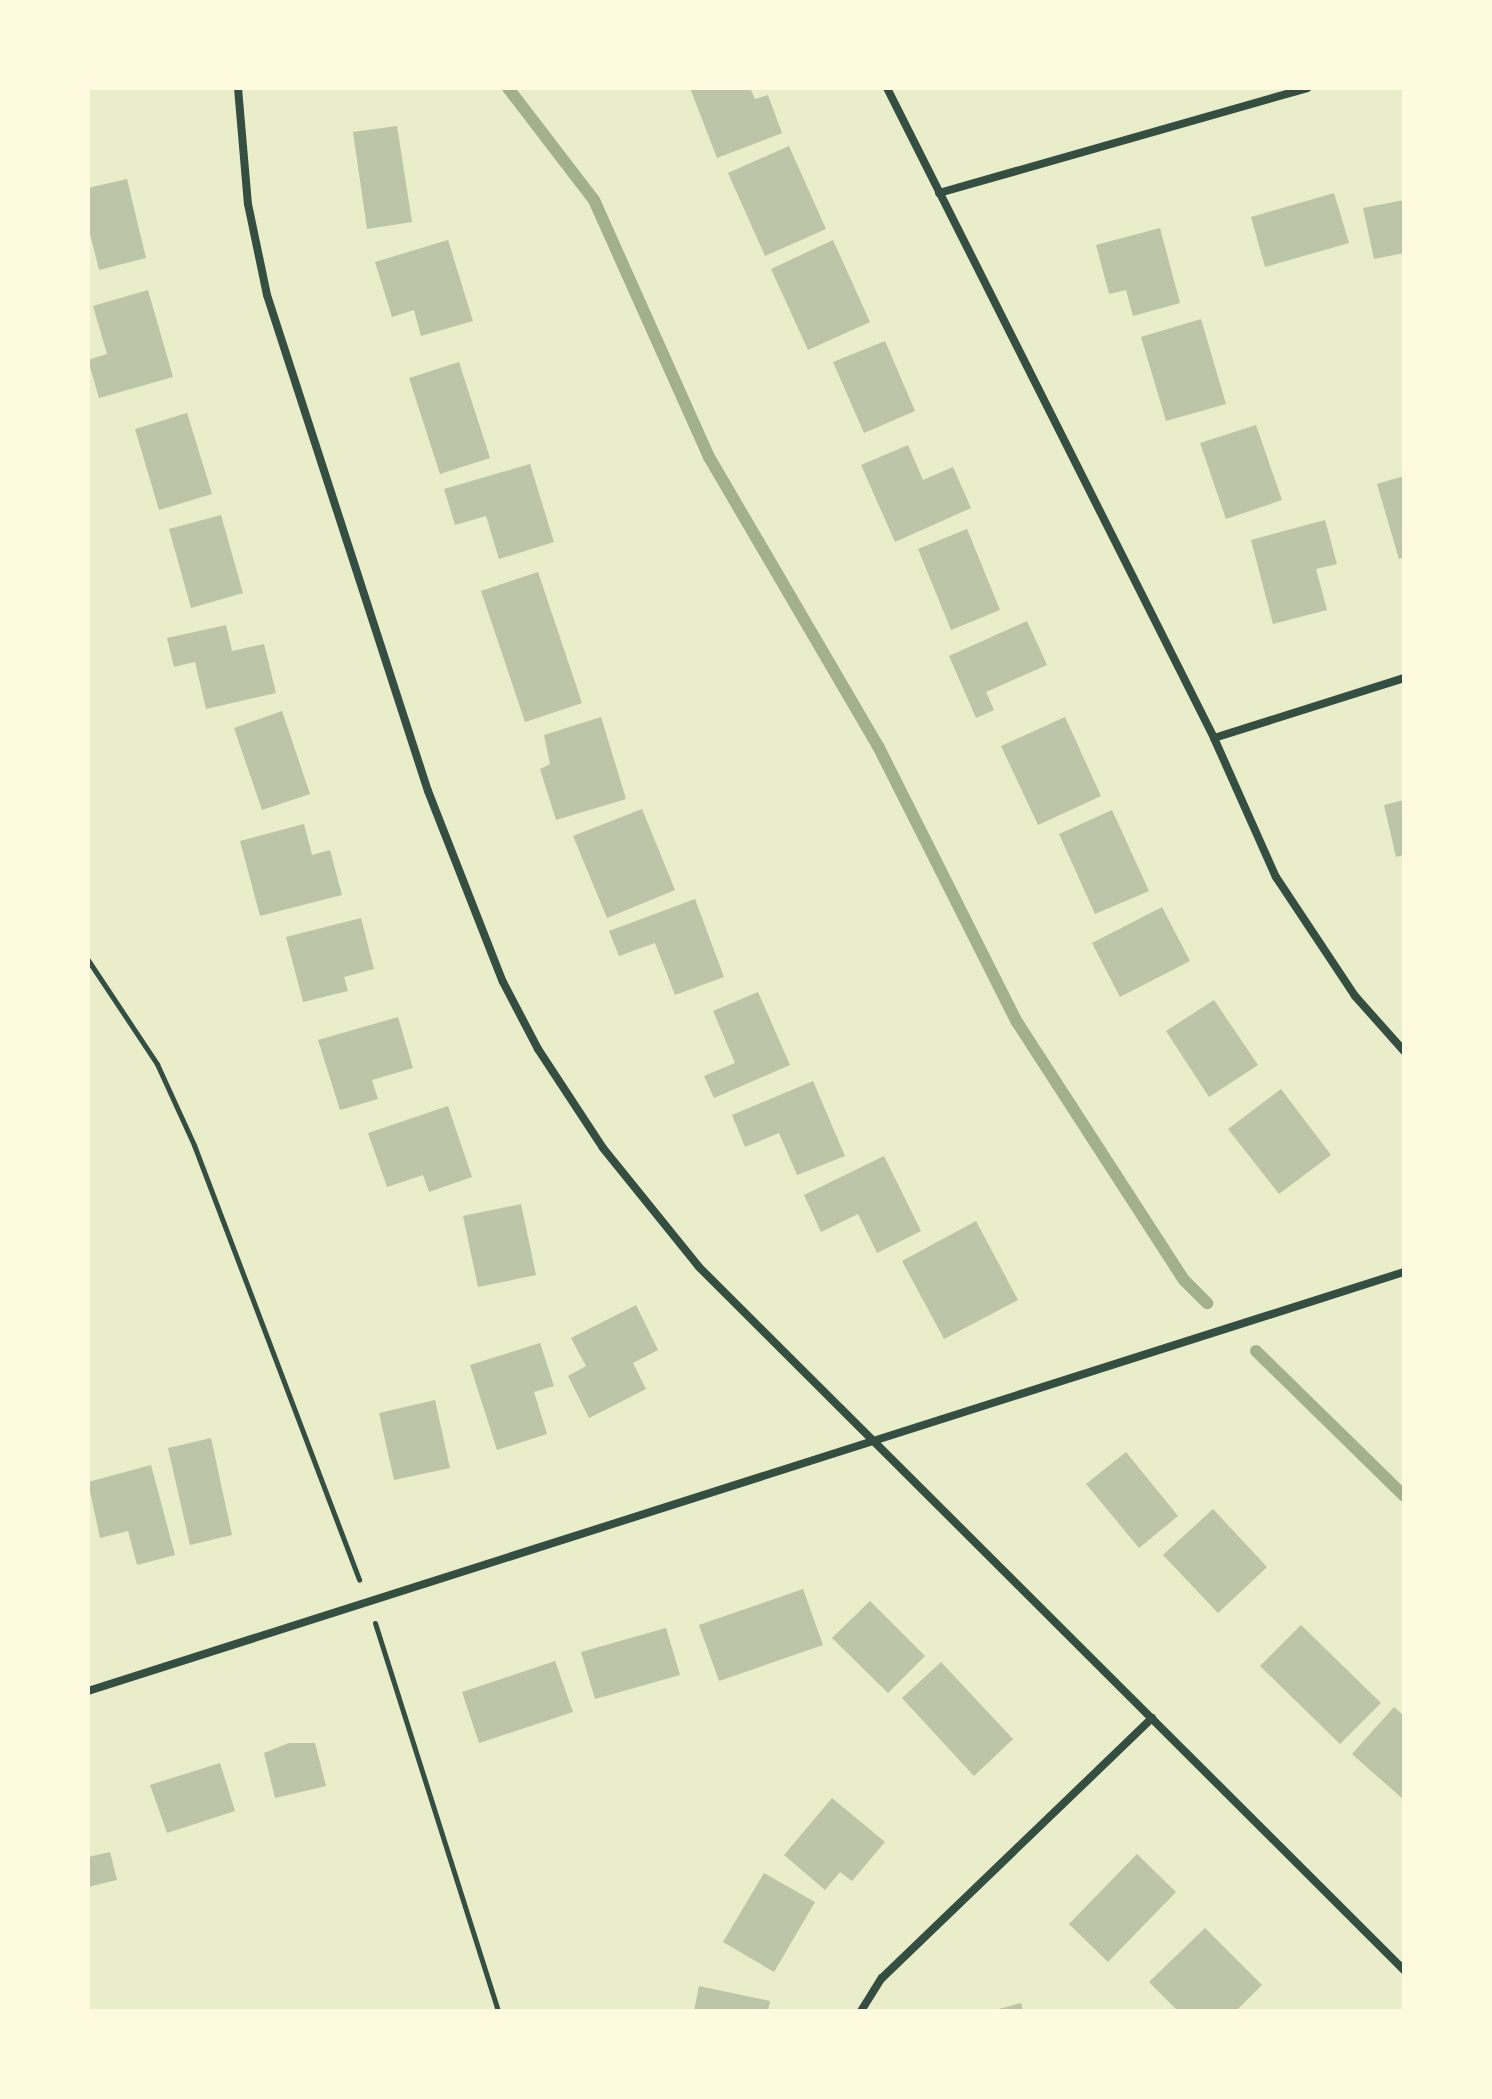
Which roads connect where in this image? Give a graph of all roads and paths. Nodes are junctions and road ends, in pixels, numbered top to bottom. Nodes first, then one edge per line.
1 (238, 88) edge
2 (887, 88) edge
3 (1307, 88) edge
4 (939, 193) junction
5 (1404, 678) edge
6 (1214, 738) junction
7 (88, 960) edge
8 (1404, 1051) edge
9 (1404, 1272) edge
10 (872, 1440) junction
11 (368, 1603) junction
12 (88, 1691) edge
13 (1152, 1718) junction
14 (1404, 1970) edge
15 (498, 2011) edge
16 (861, 2011) edge

1 - 10 street
2 - 4 street
3 - 4 street
4 - 6 street
5 - 6 street
6 - 8 street
7 - 11 path
9 - 10 street
10 - 11 street
10 - 13 street
11 - 12 street
11 - 15 path
13 - 14 street
13 - 16 street

